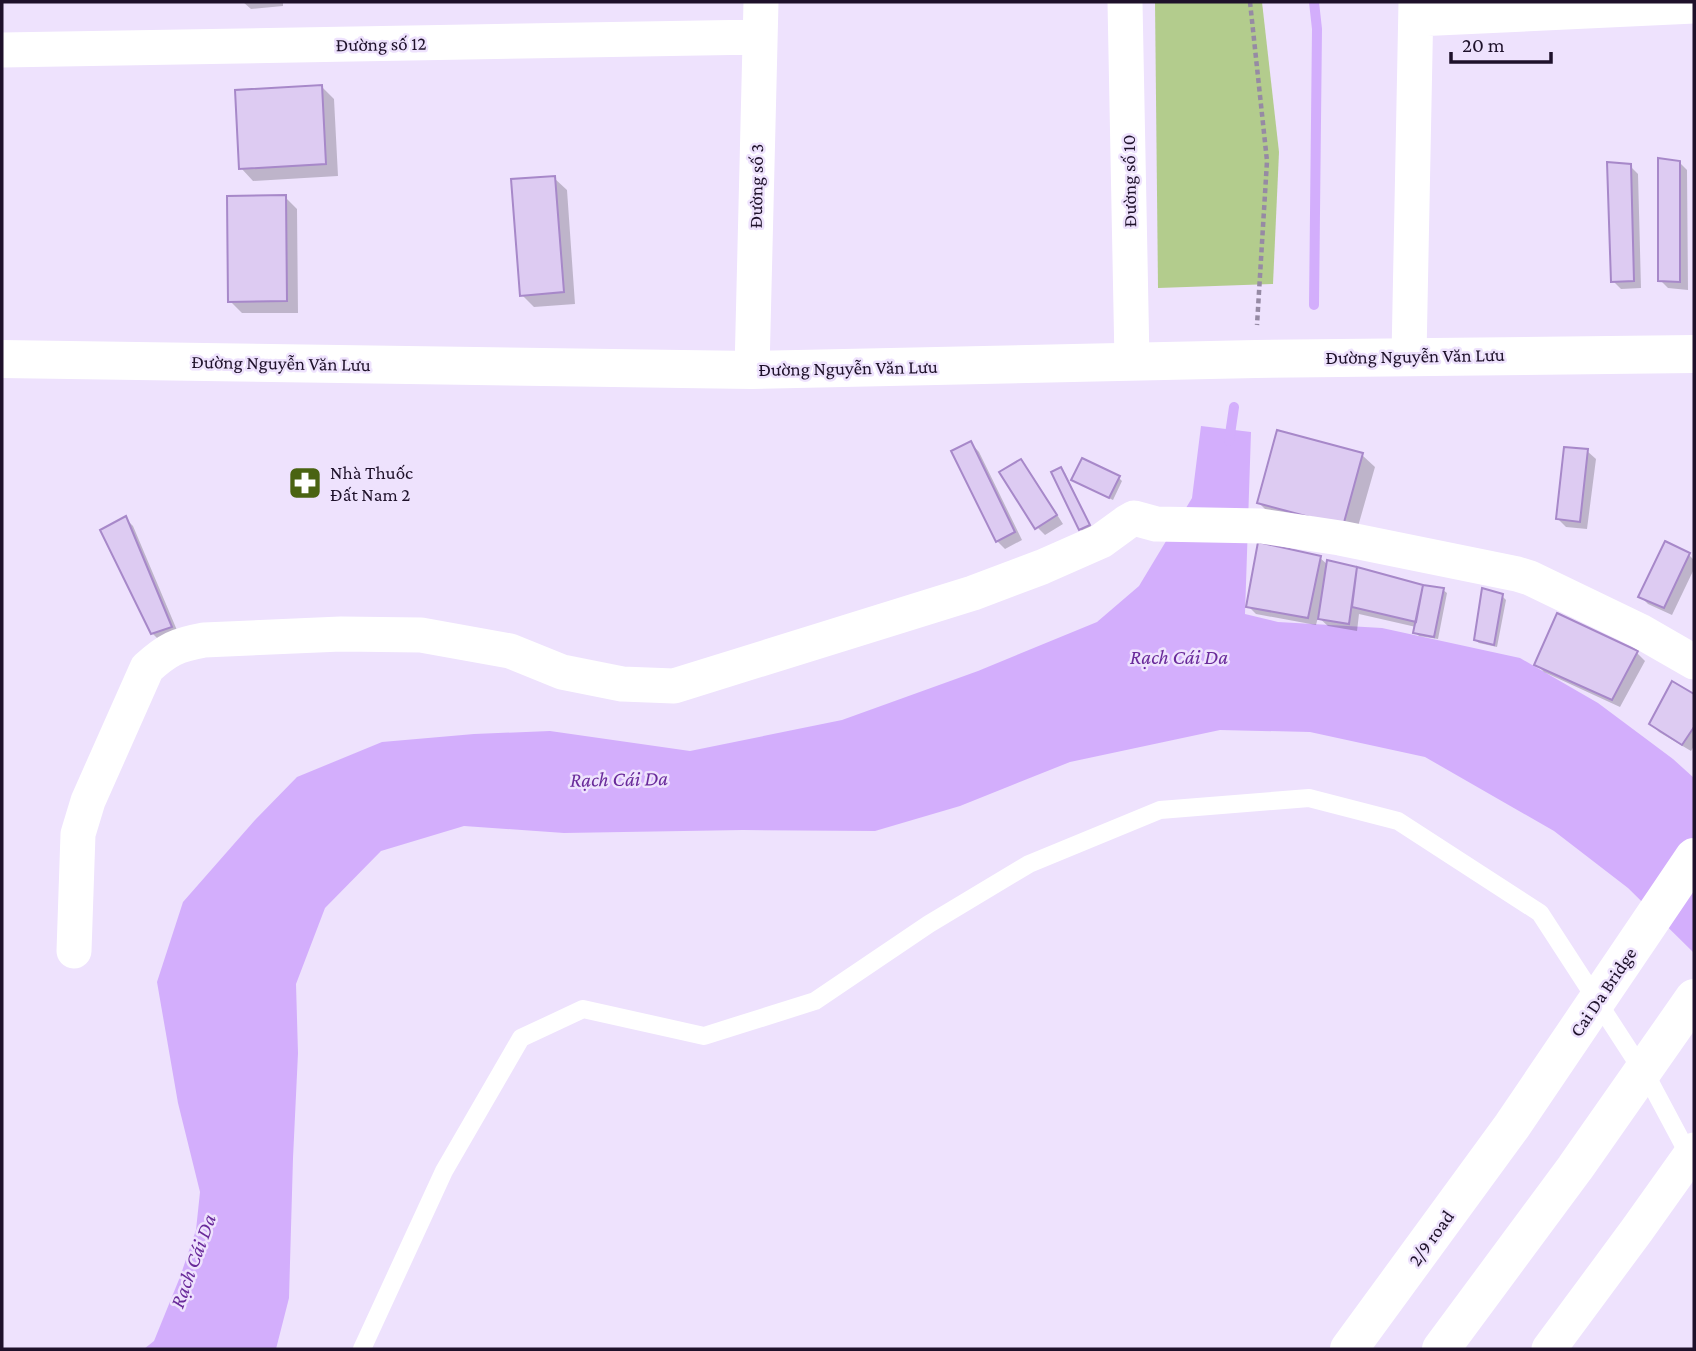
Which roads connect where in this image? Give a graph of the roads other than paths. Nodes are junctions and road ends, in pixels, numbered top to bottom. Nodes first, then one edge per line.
1 (761, 2) edge
2 (1125, 2) edge
3 (1694, 6) edge
4 (1416, 11) edge
5 (760, 37) junction
6 (2, 50) edge
7 (1694, 354) edge
8 (1409, 356) junction
9 (2, 359) edge
10 (1132, 361) junction
11 (752, 370) junction
12 (1694, 662) edge
13 (1694, 858) edge
14 (74, 951) dead end
15 (1694, 998) edge
16 (1512, 1126) joint
17 (1694, 1150) edge
18 (1694, 1166) edge
19 (362, 1349) edge
20 (1349, 1349) edge
21 (1441, 1349) edge
22 (1549, 1349) edge

1 - 5 street, Đường số 3
2 - 10 street, Đường số 10
3 - 4 street
4 - 8 street
5 - 6 street, Đường số 12
5 - 11 street, Đường số 3
7 - 8 main road, Đường Nguyễn Văn Lưu
8 - 10 main road, Đường Nguyễn Văn Lưu
9 - 11 main road, Đường Nguyễn Văn Lưu
10 - 11 main road, Đường Nguyễn Văn Lưu
12 - 14 street
13 - 16 main road, Cai Da Bridge
15 - 21 main road
16 - 20 main road, 2/9 road
17 - 22 street
18 - 19 lane

